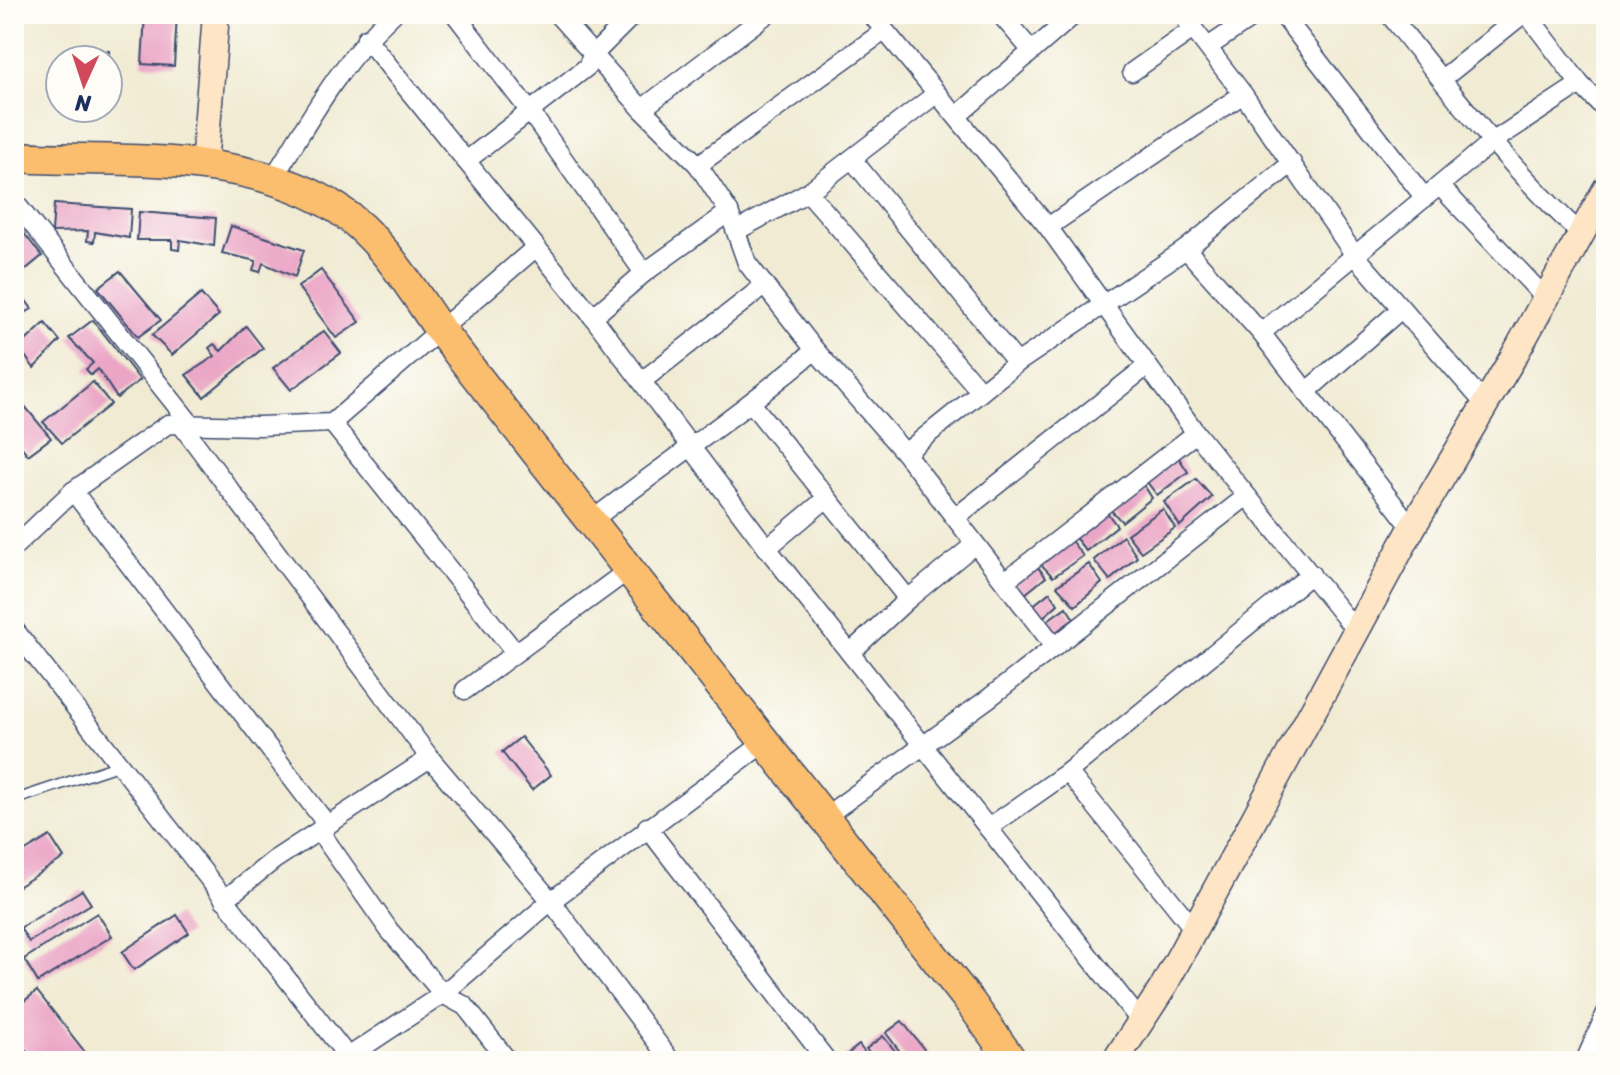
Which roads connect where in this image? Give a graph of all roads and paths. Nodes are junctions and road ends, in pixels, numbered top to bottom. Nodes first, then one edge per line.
1 (216, 14) edge
2 (393, 14) edge
3 (455, 14) edge
4 (557, 14) edge
5 (634, 14) edge
6 (767, 14) edge
7 (871, 14) edge
8 (1000, 14) edge
9 (1257, 14) edge
10 (1282, 14) edge
11 (1525, 14) edge
12 (1391, 15) edge
13 (1064, 17) edge
14 (1187, 21) edge
15 (884, 31) junction
16 (366, 38) junction
17 (1208, 47) junction
18 (1031, 50) junction
19 (592, 56) junction
20 (1132, 72) dead end
21 (1442, 79) junction
22 (1580, 84) junction
23 (936, 94) junction
24 (1243, 94) junction
25 (642, 109) junction
26 (1606, 110) edge
27 (531, 113) junction
28 (957, 116) junction
29 (1492, 142) junction
30 (14, 157) edge
31 (852, 159) junction
32 (466, 161) junction
33 (1292, 163) junction
34 (698, 165) junction
35 (204, 166) junction
36 (272, 180) junction
37 (1606, 189) edge
38 (808, 192) junction
39 (1433, 192) junction
40 (14, 201) edge
41 (729, 212) junction
42 (1048, 227) junction
43 (736, 231) junction
44 (1582, 235) junction
45 (535, 248) junction
46 (1186, 249) junction
47 (1354, 254) junction
48 (644, 273) junction
49 (765, 285) junction
50 (1546, 299) junction
51 (1106, 305) junction
52 (1401, 309) junction
53 (593, 317) junction
54 (440, 330) junction
55 (1261, 333) junction
56 (815, 350) junction
57 (1017, 363) junction
58 (1147, 366) junction
59 (642, 381) junction
60 (981, 392) junction
61 (1306, 392) junction
62 (1484, 403) junction
63 (752, 404) junction
64 (185, 423) junction
65 (332, 423) junction
66 (1196, 433) junction
67 (689, 445) junction
68 (905, 453) junction
69 (73, 491) junction
70 (1247, 496) junction
71 (827, 498) junction
72 (956, 517) junction
73 (591, 521) junction
74 (1412, 528) junction
75 (975, 544) junction
76 (14, 547) edge
77 (767, 548) junction
78 (630, 569) junction
79 (1311, 574) junction
80 (1005, 581) junction
81 (908, 599) junction
82 (14, 629) edge
83 (1357, 632) junction
84 (1055, 647) junction
85 (515, 652) junction
86 (850, 653) junction
87 (465, 690) dead end
88 (764, 743) junction
89 (924, 747) junction
90 (430, 758) junction
91 (119, 765) junction
92 (1068, 772) junction
93 (14, 800) edge
94 (823, 818) junction
95 (647, 827) junction
96 (988, 828) junction
97 (325, 829) junction
98 (224, 900) junction
99 (551, 901) junction
100 (1193, 928) junction
101 (443, 994) junction
102 (1606, 1013) edge
103 (1142, 1023) junction
104 (349, 1059) edge
105 (508, 1061) edge
106 (671, 1061) edge
107 (827, 1061) edge
108 (1012, 1061) edge
109 (1115, 1061) edge
110 (1585, 1061) edge

1 - 35 street
2 - 16 street
3 - 27 street
4 - 19 street
5 - 19 street
6 - 25 street
7 - 15 street
8 - 18 street
9 - 17 street
10 - 39 street
11 - 21 street
11 - 22 street
12 - 21 street
13 - 18 street
14 - 17 street
14 - 20 street
15 - 23 street
15 - 34 street
16 - 32 street
16 - 36 street
17 - 24 street
18 - 28 street
19 - 25 street
19 - 27 street
21 - 29 street
22 - 26 street
22 - 29 street
23 - 28 street
23 - 31 street
24 - 33 street
24 - 42 street
25 - 34 street
27 - 32 street
27 - 48 street
28 - 42 street
29 - 39 street
29 - 44 street
30 - 35 main road
31 - 38 street
31 - 57 street
32 - 45 street
33 - 46 street
33 - 47 street
34 - 41 street
35 - 36 main road
36 - 54 main road
37 - 44 street
38 - 43 street
38 - 60 street
39 - 47 street
39 - 50 street
40 - 64 street
41 - 43 street
41 - 48 street
42 - 51 street
43 - 49 street
44 - 50 street
45 - 53 street
45 - 54 street
46 - 51 street
46 - 55 street
47 - 52 street
47 - 55 street
48 - 53 street
49 - 56 street
49 - 59 street
50 - 62 street
51 - 57 street
51 - 58 street
52 - 61 street
52 - 62 street
53 - 59 street
54 - 65 street
54 - 73 main road
55 - 61 street
56 - 63 street
56 - 68 street
57 - 60 street
58 - 66 street
58 - 72 street
59 - 67 street
60 - 68 street
61 - 74 street
62 - 74 street
63 - 67 street
63 - 71 street
64 - 65 street
64 - 69 street
64 - 90 street
65 - 85 street
66 - 70 street
66 - 80 street
67 - 73 street
67 - 77 street
68 - 72 street
69 - 76 street
69 - 97 street
70 - 79 street
70 - 84 street
71 - 77 street
71 - 81 street
72 - 75 street
73 - 78 main road
74 - 83 street
75 - 80 street
75 - 81 street
77 - 86 street
78 - 85 street
78 - 88 main road
79 - 83 street
79 - 92 street
80 - 84 street
81 - 86 street
82 - 91 street
83 - 100 street
84 - 89 street
85 - 87 street
86 - 89 street
88 - 94 main road
88 - 95 street
89 - 94 street
89 - 96 street
90 - 97 street
90 - 99 street
91 - 93 lane
91 - 98 street
92 - 96 street
92 - 100 street
94 - 108 main road
95 - 99 street
95 - 107 street
96 - 103 street
97 - 98 street
97 - 101 street
98 - 104 street
99 - 101 street
99 - 106 street
100 - 103 street
101 - 104 street
101 - 105 street
102 - 110 street
103 - 109 street

